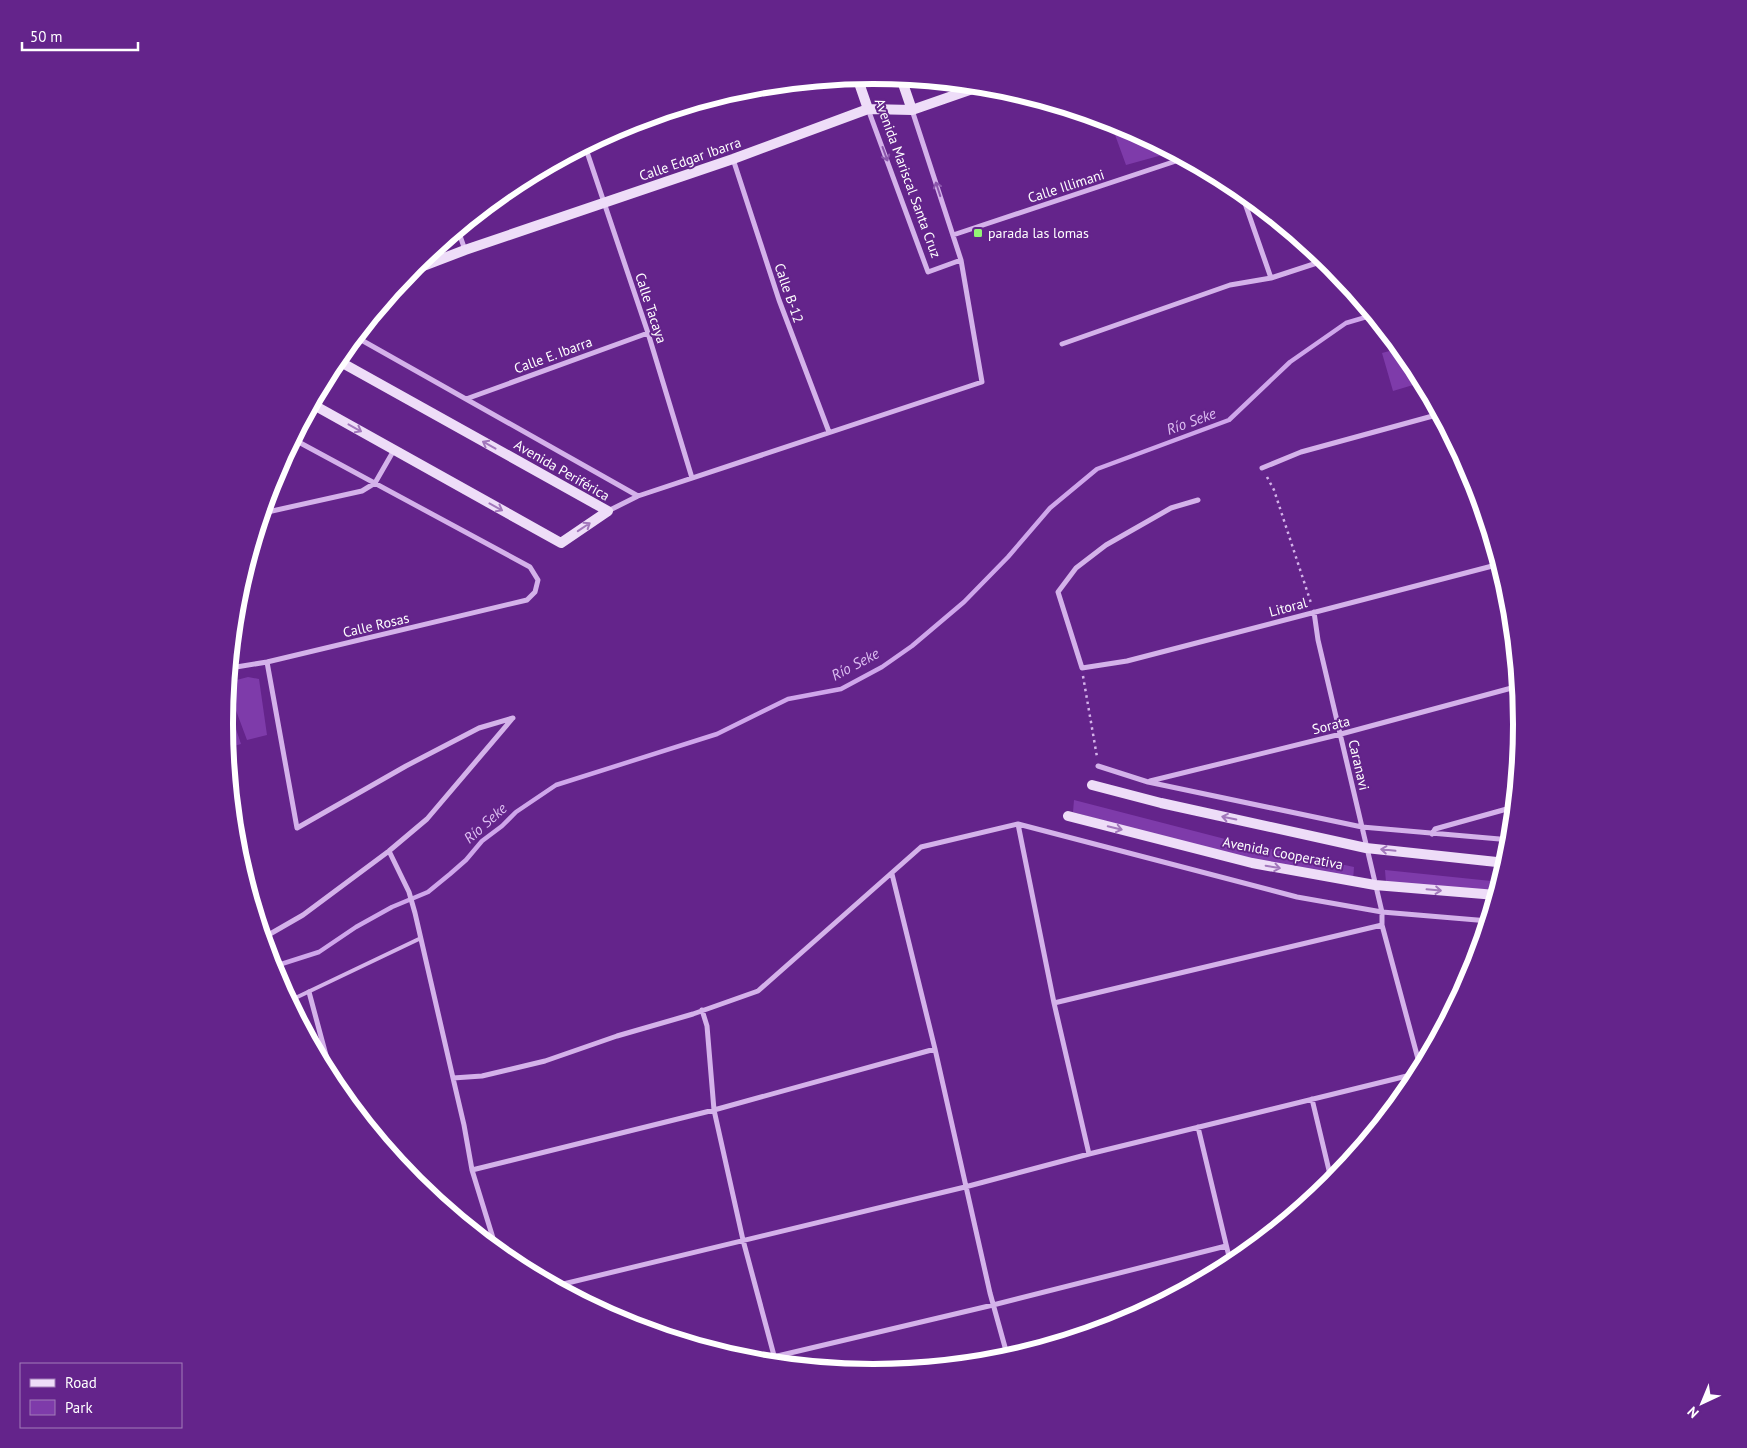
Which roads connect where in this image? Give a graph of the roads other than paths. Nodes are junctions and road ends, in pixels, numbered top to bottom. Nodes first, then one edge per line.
1 (860, 84) edge
2 (903, 85) edge
3 (967, 91) edge
4 (868, 109) junction
5 (912, 110) junction
6 (587, 152) edge
7 (733, 159) junction
8 (1177, 161) edge
9 (604, 203) junction
10 (1245, 203) edge
11 (953, 235) junction
12 (460, 236) edge
13 (465, 250) junction
14 (961, 260) junction
15 (1317, 263) edge
16 (429, 264) edge
17 (1271, 278) junction
18 (648, 333) junction
19 (362, 340) edge
20 (1062, 344) dead end
21 (344, 364) edge
22 (466, 399) junction
23 (317, 407) edge
24 (1434, 416) edge
25 (829, 432) junction
26 (299, 442) edge
27 (394, 450) junction
28 (1262, 468) road end
29 (692, 478) junction
30 (375, 484) junction
31 (638, 496) junction
32 (1198, 500) dead end
33 (608, 510) junction
34 (269, 512) edge
35 (1494, 566) edge
36 (1314, 612) junction
37 (267, 662) junction
38 (236, 667) edge
39 (1512, 688) edge
40 (1341, 734) junction
41 (1098, 766) road end
42 (1148, 782) junction
43 (1092, 785) dead end
44 (1508, 809) edge
45 (1068, 816) dead end
46 (1018, 824) junction
47 (1362, 827) junction
48 (1432, 834) junction
49 (1503, 839) edge
50 (1366, 848) junction
51 (389, 851) junction
52 (1498, 862) edge
53 (892, 874) junction
54 (1375, 885) junction
55 (1491, 895) edge
56 (1382, 912) junction
57 (1483, 921) edge
58 (1382, 925) junction
59 (269, 935) edge
60 (420, 938) junction
61 (309, 992) junction
62 (295, 998) edge
63 (1054, 1003) junction
64 (702, 1010) junction
65 (934, 1049) junction
66 (326, 1056) edge
67 (1417, 1062) edge
68 (1409, 1075) edge
69 (452, 1078) junction
70 (1312, 1099) junction
71 (714, 1110) junction
72 (1198, 1127) junction
73 (1090, 1154) junction
74 (472, 1170) junction
75 (1330, 1173) edge
76 (965, 1187) junction
77 (493, 1238) edge
78 (743, 1240) junction
79 (1226, 1246) junction
80 (1229, 1256) edge
81 (564, 1284) edge
82 (994, 1305) junction
83 (1006, 1350) edge
84 (774, 1357) edge
85 (776, 1357) edge

1 - 4 street, Avenida Mariscal Santa Cruz
2 - 5 street, Avenida Mariscal Santa Cruz
3 - 5 street, Calle Edgar Ibarra
4 - 5 street, Calle Edgar Ibarra
4 - 7 street, Calle Edgar Ibarra
4 -> 14 street, Avenida Mariscal Santa Cruz
11 -> 5 street, Avenida Mariscal Santa Cruz
6 - 9 street, Calle Tacaya
7 - 9 street, Calle Edgar Ibarra
7 - 25 street, Calle B-12
8 - 11 street, Calle Illimani
9 - 13 street, Calle Edgar Ibarra
9 - 18 street, Calle Tacaya
10 - 17 street
11 - 14 street, Avenida Mariscal Santa Cruz
12 - 13 street
13 - 16 street, Calle Edgar Ibarra
14 - 25 street
15 - 17 street
17 - 20 street
18 - 22 street, Calle E. Ibarra
18 - 29 street, Calle Tacaya
19 - 22 street
33 -> 21 street, Avenida Periférica
22 - 31 street
23 -> 27 street, Avenida Periférica
24 - 28 street
25 - 29 street
26 - 30 street
27 - 30 street
27 -> 33 street, Avenida Periférica
29 - 31 street
30 - 34 street
30 - 37 street, Calle Rosas
31 - 33 street
32 - 36 street, Litoral
35 - 36 street, Litoral
36 - 40 street, Caranavi
37 - 38 street, Calle Rosas
37 - 51 street
39 - 40 street, Sorata
40 - 42 street, Sorata
40 - 47 street, Caranavi
41 - 42 street
42 - 47 street
50 -> 43 street, Avenida Cooperativa
44 - 48 street
45 -> 54 street, Avenida Cooperativa
46 - 53 street
46 - 56 street
46 - 63 street
47 - 48 street
47 - 50 street, Caranavi
48 - 49 street
52 -> 50 street, Avenida Cooperativa
50 - 54 street, Caranavi
51 - 59 street
51 - 60 street
53 - 64 street
53 - 65 street
54 -> 55 street, Avenida Cooperativa
54 - 56 street, Caranavi
56 - 57 street
56 - 58 street, Caranavi
58 - 63 street
58 - 67 street, Caranavi
60 - 61 lane
60 - 69 street
61 - 62 lane
61 - 66 street
63 - 73 street
64 - 69 street
64 - 71 street
65 - 71 street
65 - 76 street
68 - 70 street
69 - 74 street
70 - 72 street
70 - 75 street
71 - 74 street
71 - 78 street
72 - 73 street
72 - 79 street
73 - 76 street
74 - 77 street
76 - 78 street
76 - 82 street
78 - 81 street
78 - 84 street
79 - 80 street
79 - 82 street
82 - 83 street
82 - 85 street

